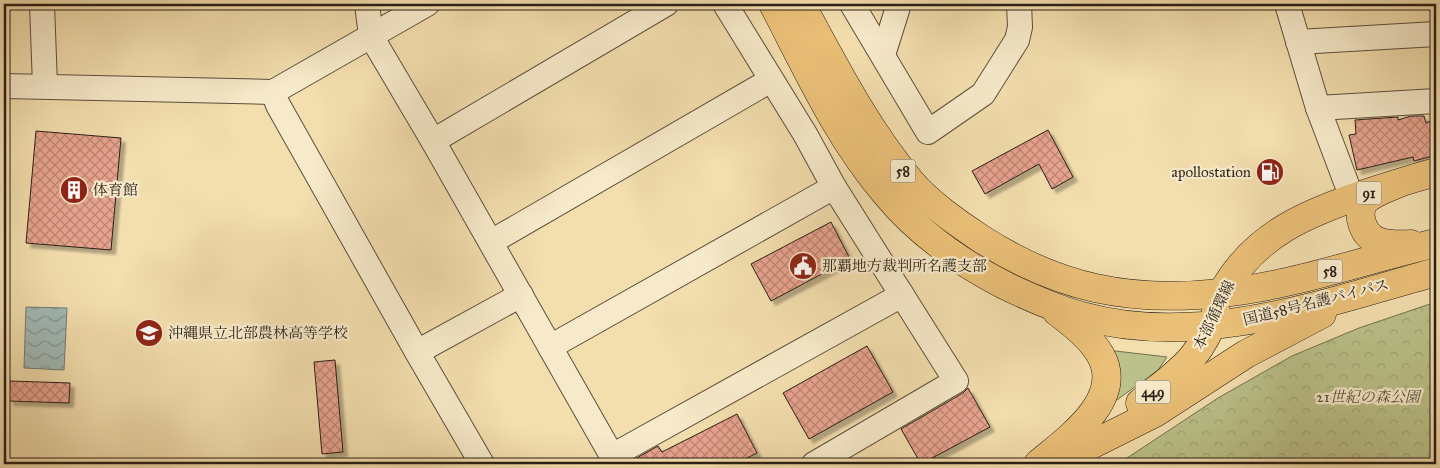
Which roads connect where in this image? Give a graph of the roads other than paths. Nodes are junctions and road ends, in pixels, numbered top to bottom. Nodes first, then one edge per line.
1 (42, 4) edge
2 (367, 4) edge
3 (427, 4) edge
4 (666, 4) edge
5 (725, 4) edge
6 (773, 4) edge
7 (801, 4) edge
8 (852, 4) edge
9 (900, 4) edge
10 (1019, 4) edge
11 (1284, 5) edge
12 (1436, 34) edge
13 (371, 36) junction
14 (1298, 42) junction
15 (883, 55) junction
16 (771, 80) junction
17 (4, 86) edge
18 (45, 86) junction
19 (273, 92) junction
20 (1436, 101) edge
21 (1318, 108) junction
22 (833, 118) junction
23 (805, 134) junction
24 (434, 142) junction
25 (1436, 172) edge
26 (1397, 184) junction
27 (834, 187) junction
28 (1352, 198) junction
29 (491, 242) junction
30 (1435, 243) edge
31 (1436, 272) edge
32 (1222, 293) junction
33 (1356, 294) junction
34 (521, 295) junction
35 (902, 295) junction
36 (1050, 306) junction
37 (1212, 325) junction
38 (550, 347) junction
39 (417, 352) junction
40 (1073, 456) edge
41 (614, 460) edge
42 (482, 464) edge
43 (814, 464) edge
44 (1038, 464) edge

1 - 18 street
2 - 13 street
3 - 13 street
4 - 24 street
5 - 16 street
6 - 22 main road, 国道58号名護バイパス / 58
7 - 32 main road, 国道58号名護バイパス / 58
8 - 15 street
9 - 15 street
10 - 15 street
11 - 14 street
12 - 14 street
13 - 19 street
13 - 24 street
14 - 21 street
16 - 23 street
16 - 29 street
17 - 18 street
18 - 19 street
19 - 39 street
20 - 21 street
21 - 28 street
22 - 23 street
22 - 36 main road, 国道58号名護バイパス / 58
23 - 27 street
24 - 29 street
25 - 26 main road, 本部循環線 / 91
26 - 28 main road, 本部循環線 / 91
26 - 30 main road
27 - 35 street
27 - 38 street
28 - 32 main road, 本部循環線 / 91
29 - 34 street
30 - 32 main road, 国道58号名護バイパス / 58
31 - 33 main road, 国道58号名護バイパス / 58
32 - 37 main road, 本部循環線 / 449
33 - 37 main road, 国道58号名護バイパス / 58
33 - 40 main road
34 - 38 street
34 - 39 street
35 - 41 street
35 - 43 street
36 - 37 main road, 国道58号名護バイパス / 58
36 - 44 main road
37 - 40 main road, 本部循環線 / 449
38 - 41 street
39 - 42 street

